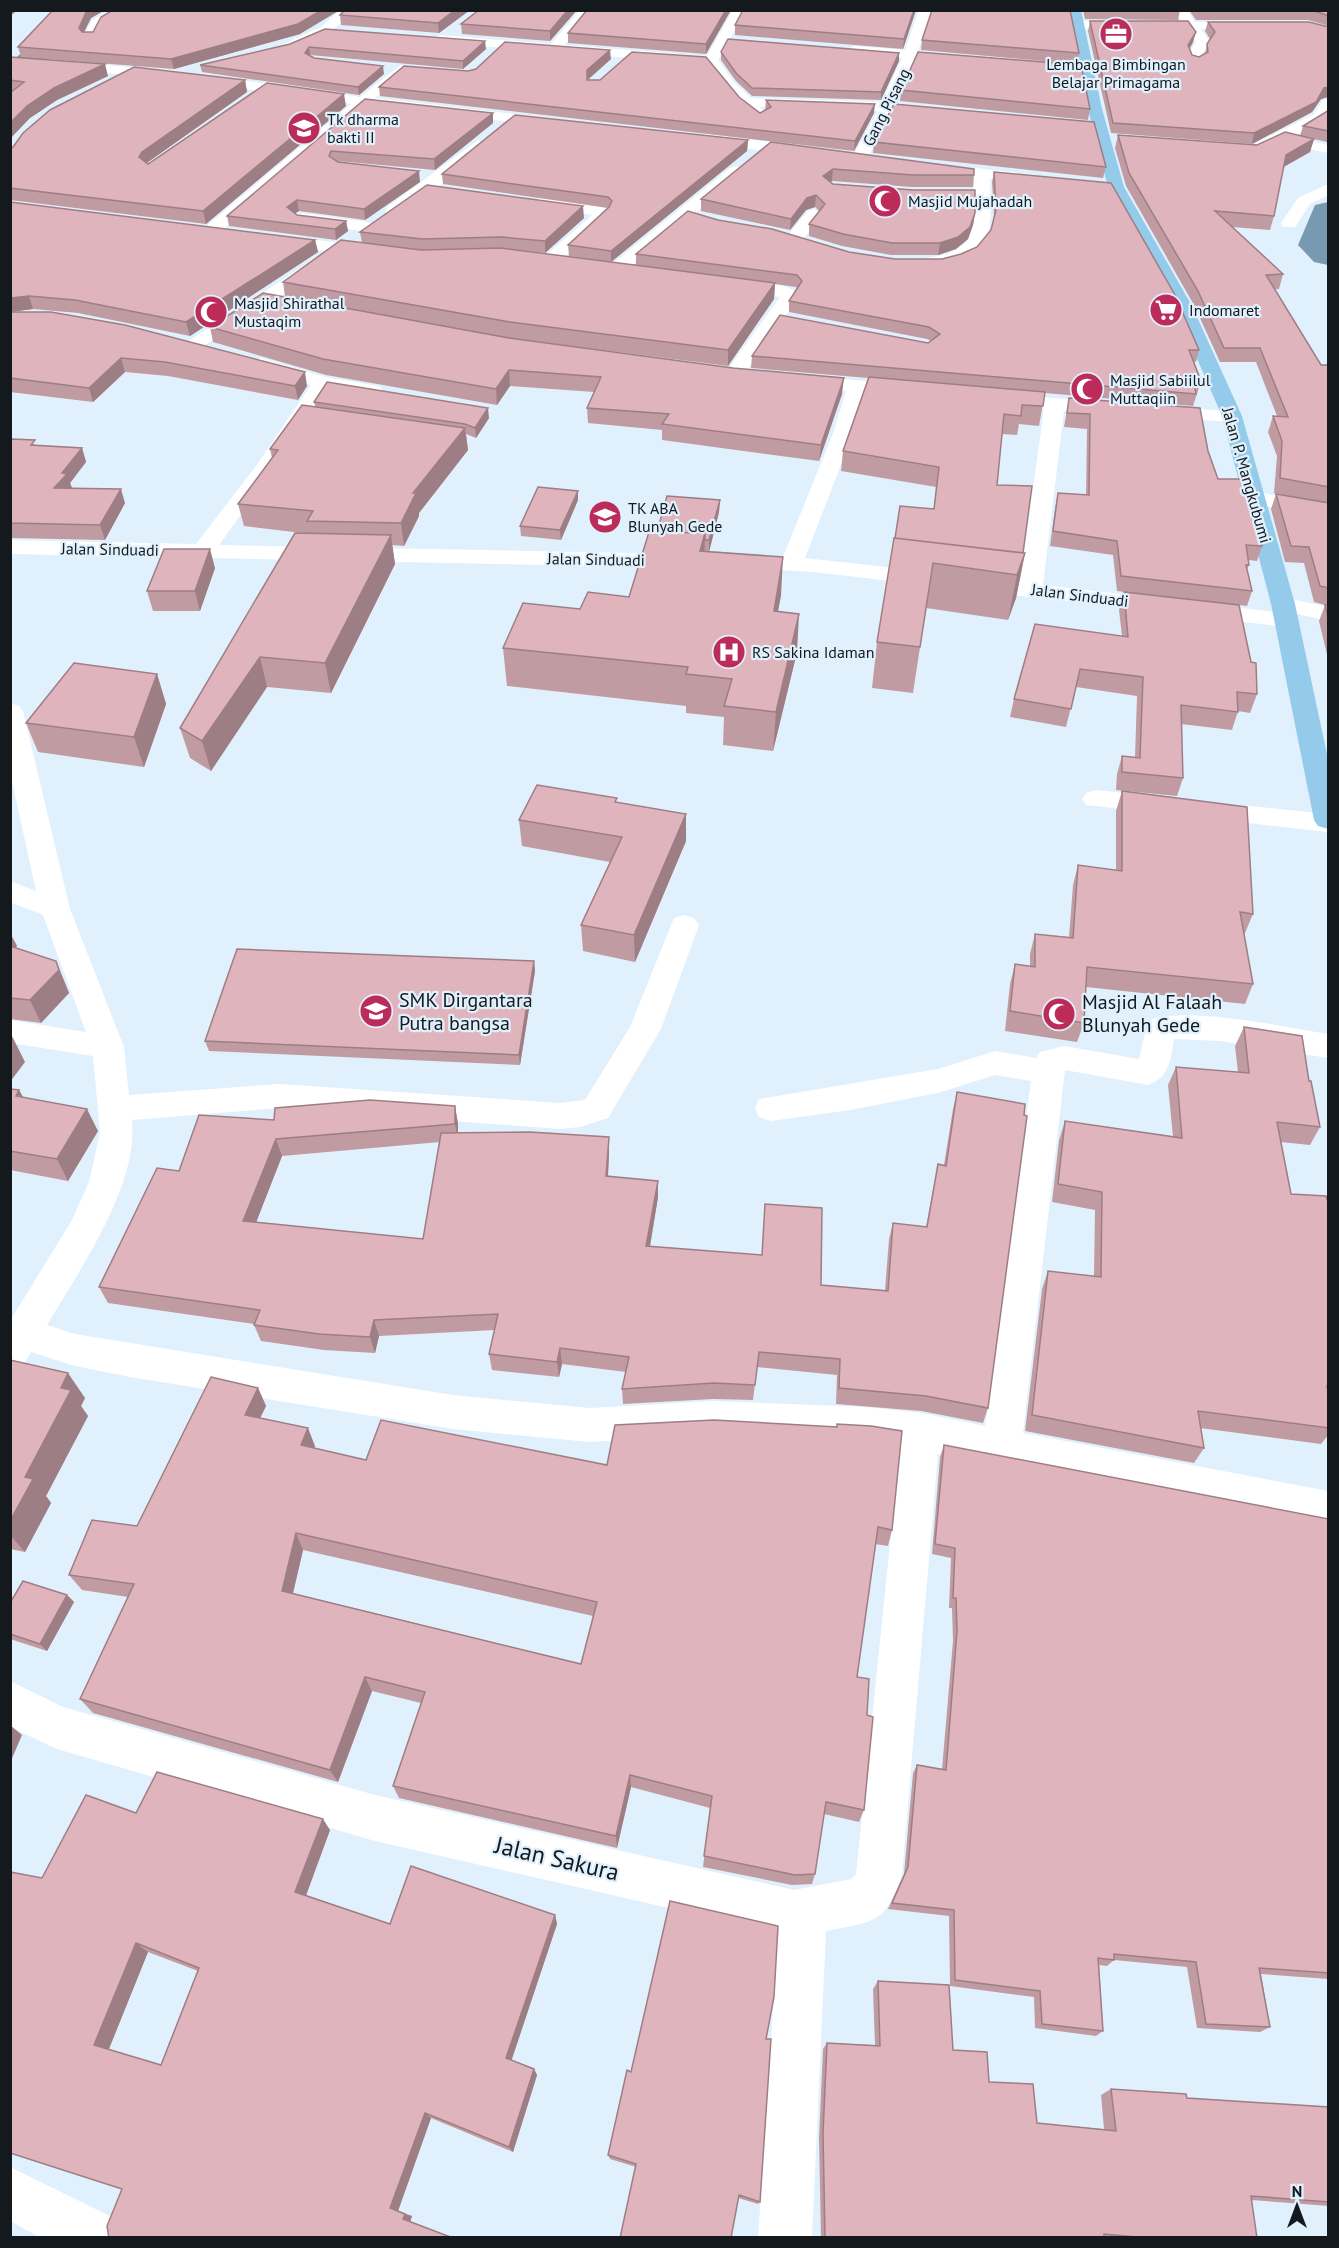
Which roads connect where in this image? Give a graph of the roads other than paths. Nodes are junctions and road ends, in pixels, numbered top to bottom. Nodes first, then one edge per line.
1 (122, 10) edge
2 (348, 10) edge
3 (587, 10) edge
4 (926, 10) edge
5 (1179, 10) edge
6 (739, 11) edge
7 (1077, 18) edge
8 (1194, 26) junction
9 (459, 28) dead end
10 (326, 30) junction
11 (346, 32) edge
12 (1329, 32) edge
13 (90, 37) edge
14 (421, 37) edge
15 (443, 39) junction
16 (502, 44) junction
17 (554, 48) junction
18 (275, 49) edge
19 (840, 49) edge
20 (627, 54) junction
21 (912, 55) junction
22 (487, 58) edge
23 (711, 60) junction
24 (970, 60) edge
25 (1197, 61) edge
26 (10, 62) edge
27 (200, 65) edge
28 (379, 67) edge
29 (611, 69) edge
30 (135, 71) junction
31 (169, 74) junction
32 (105, 85) edge
33 (264, 89) junction
34 (361, 101) junction
35 (245, 102) edge
36 (745, 102) junction
37 (1329, 103) edge
38 (890, 107) junction
39 (956, 114) edge
40 (512, 118) junction
41 (570, 124) edge
42 (685, 137) edge
43 (1277, 138) junction
44 (767, 146) junction
45 (1231, 149) edge
46 (1329, 149) edge
47 (799, 150) junction
48 (841, 157) edge
49 (822, 158) edge
50 (915, 166) edge
51 (982, 174) junction
52 (421, 181) junction
53 (1049, 181) edge
54 (1329, 189) edge
55 (448, 192) edge
56 (529, 202) edge
57 (814, 214) edge
58 (299, 218) edge
59 (1289, 223) dead end
60 (368, 227) junction
61 (233, 235) edge
62 (256, 238) edge
63 (813, 246) edge
64 (337, 248) junction
65 (391, 254) edge
66 (531, 259) edge
67 (550, 261) junction
68 (913, 263) edge
69 (573, 264) edge
70 (595, 266) edge
71 (617, 269) junction
72 (641, 272) edge
73 (796, 273) edge
74 (712, 281) edge
75 (782, 291) junction
76 (775, 318) junction
77 (798, 322) edge
78 (170, 340) edge
79 (192, 344) junction
80 (214, 351) edge
81 (247, 360) edge
82 (709, 372) edge
83 (733, 375) junction
84 (755, 377) edge
85 (778, 379) edge
86 (323, 382) junction
87 (857, 386) junction
88 (928, 393) edge
89 (393, 394) edge
90 (984, 399) edge
91 (1055, 404) junction
92 (1232, 416) junction
93 (300, 417) junction
94 (324, 420) edge
95 (1256, 498) junction
96 (1329, 511) edge
97 (10, 547) edge
98 (203, 550) junction
99 (792, 563) junction
100 (1031, 589) junction
101 (1285, 612) junction
102 (1329, 614) edge
103 (10, 711) edge
104 (1321, 742) edge
105 (1096, 799) dead end
106 (1329, 822) edge
107 (10, 891) edge
108 (55, 909) junction
109 (684, 925) dead end
110 (10, 1031) edge
111 (1329, 1046) edge
112 (108, 1047) junction
113 (1047, 1072) junction
114 (771, 1108) dead end
115 (114, 1109) junction
116 (17, 1343) edge
117 (921, 1431) junction
118 (1002, 1447) junction
119 (1329, 1510) edge
120 (10, 1703) edge
121 (794, 1914) junction
122 (10, 2193) edge
123 (97, 2238) edge
124 (785, 2238) edge

1 - 13 street
2 - 10 street
3 - 17 street
4 - 21 street, Gang Pisang
5 - 8 street
6 - 23 street
7 - 8 street
7 - 92 main road, Jalan P. Mangkubumi
8 - 12 street
8 - 25 street
9 - 15 street
10 - 11 street
10 - 18 street
14 - 15 street
15 - 16 street
16 - 17 street
16 - 22 street
17 - 20 street
19 - 21 street
20 - 23 street
20 - 29 street
21 - 24 street
21 - 38 street, Gang Pisang
23 - 36 street
26 - 30 street
27 - 31 street
28 - 34 street
30 - 31 street
30 - 32 street
31 - 33 street
33 - 34 street
33 - 35 street
34 - 40 street
34 - 61 street
36 - 38 street
36 - 47 street
37 - 43 street
38 - 39 street
38 - 48 street, Gang Pisang
40 - 41 street
40 - 52 street
42 - 44 street
43 - 45 street
43 - 46 street
44 - 47 street
44 - 71 street
47 - 49 street
50 - 51 street
51 - 53 street
51 - 68 street
52 - 55 street
52 - 60 street
54 - 59 street
56 - 67 street
57 - 63 street
58 - 60 street
60 - 64 street
62 - 64 street
64 - 65 street
64 - 79 street
66 - 67 street
67 - 69 street
70 - 71 street
71 - 72 street
73 - 75 street
74 - 75 street
75 - 76 street
76 - 77 street
76 - 83 street
78 - 79 street
79 - 80 street
81 - 86 street
82 - 83 street
83 - 84 street
85 - 87 street
86 - 89 street
86 - 93 street
87 - 88 street
87 - 99 street
90 - 91 street
91 - 92 street
91 - 100 street
92 - 95 main road, Jalan P. Mangkubumi
93 - 94 street
93 - 98 street
95 - 96 street
95 - 101 main road, Jalan P. Mangkubumi
97 - 98 street, Jalan Sinduadi
98 - 99 street, Jalan Sinduadi
99 - 100 street, Jalan Sinduadi
100 - 101 street, Jalan Sinduadi
101 - 102 street, Jalan Sinduadi
101 - 104 main road, Jalan P. Mangkubumi
103 - 108 street
104 - 106 main road, Jalan P. Mangkubumi
105 - 106 street
107 - 108 street
108 - 112 street
109 - 115 street
110 - 112 street
111 - 113 street
112 - 115 street
113 - 114 street
113 - 118 street
115 - 116 street
116 - 117 street
117 - 118 street
117 - 121 street
118 - 119 street
120 - 121 street, Jalan Sakura
121 - 124 street
122 - 123 street

